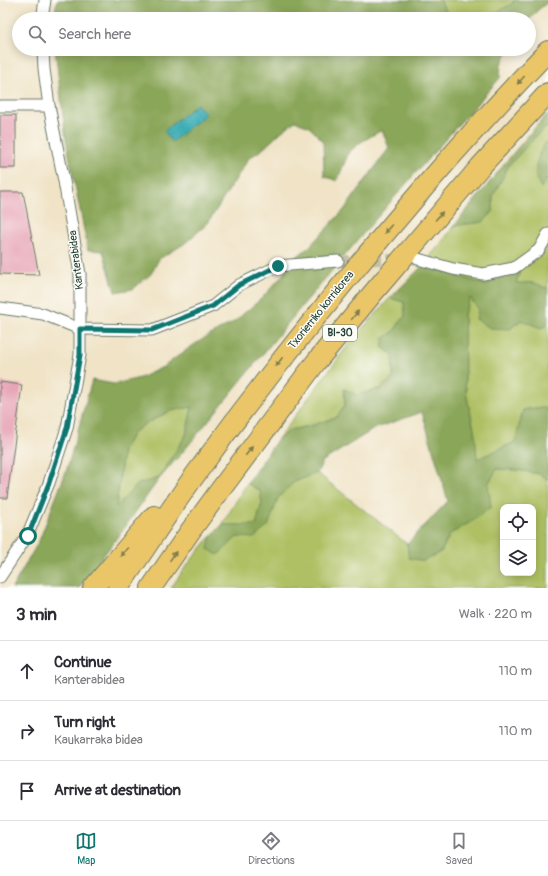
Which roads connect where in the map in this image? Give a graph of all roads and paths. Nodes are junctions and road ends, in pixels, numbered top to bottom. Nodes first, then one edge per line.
1 (45, 0) edge
2 (43, 12) edge
3 (548, 51) edge
4 (43, 56) edge
5 (548, 93) edge
6 (0, 106) edge
7 (49, 106) junction
8 (548, 234) edge
9 (418, 259) dead end
10 (338, 261) tunnel mouth
11 (0, 308) edge
12 (80, 329) junction
13 (197, 472) junction
14 (0, 577) edge
15 (93, 588) edge
16 (118, 588) edge
17 (151, 588) edge

1 - 2 street
3 -> 13 highway, Txorierriko korridorea / BI-30
4 - 7 street, Kanterabidea
17 -> 5 highway, BI-30
6 - 7 street
7 - 12 street, Kanterabidea
8 - 9 street
10 - 12 street
11 - 12 street
12 - 14 street, Kanterabidea
13 -> 15 highway
13 - 16 highway, Txorierriko korridorea / BI-30

